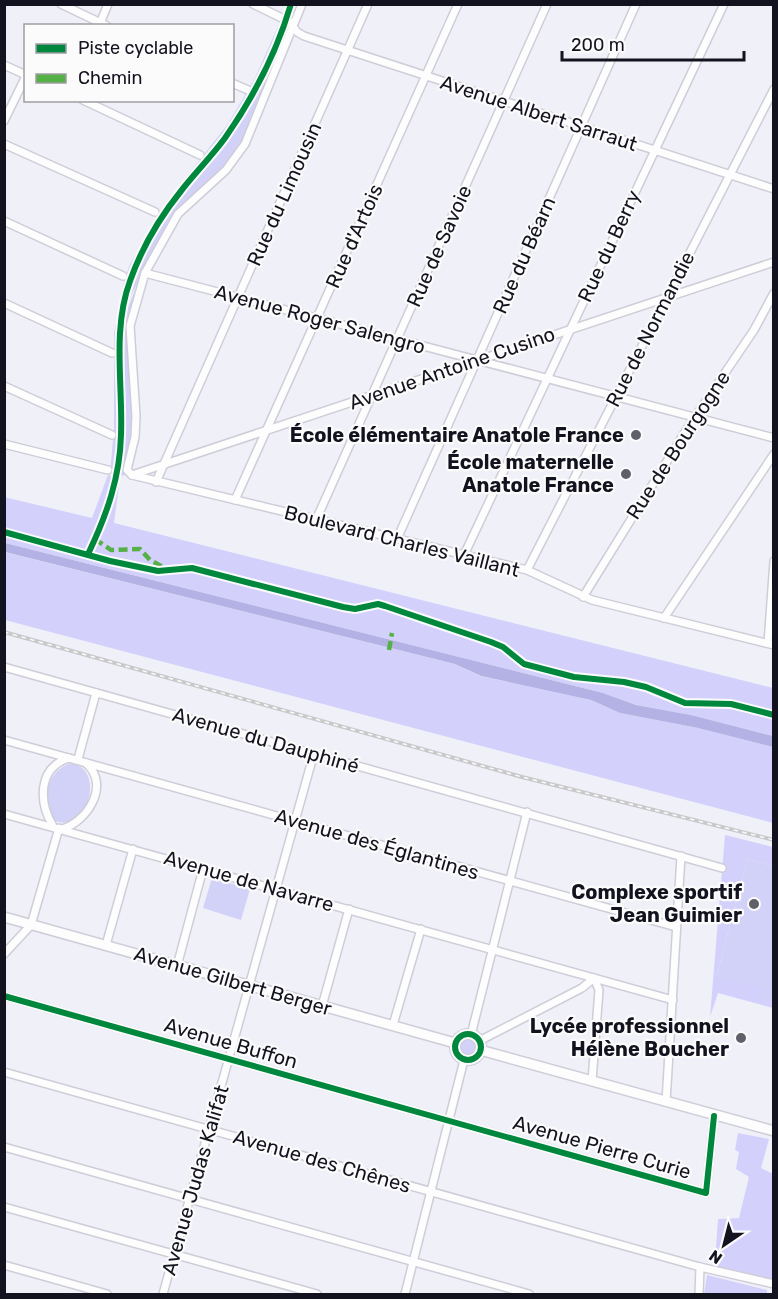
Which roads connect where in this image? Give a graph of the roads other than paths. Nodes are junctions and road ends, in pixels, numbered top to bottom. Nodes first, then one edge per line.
1 (61, 4) edge
2 (108, 4) edge
3 (253, 4) edge
4 (302, 4) edge
5 (368, 4) edge
6 (458, 4) edge
7 (547, 4) edge
8 (636, 4) edge
9 (724, 4) edge
10 (102, 24) edge
11 (293, 28) junction
12 (347, 51) junction
13 (4, 65) edge
14 (24, 74) edge
15 (426, 76) junction
16 (24, 79) edge
17 (234, 84) edge
18 (774, 89) edge
19 (248, 90) dead end
20 (503, 101) junction
21 (87, 102) edge
22 (4, 121) edge
23 (581, 127) junction
24 (4, 144) edge
25 (654, 151) junction
26 (200, 155) dead end
27 (730, 175) junction
28 (774, 189) edge
29 (155, 212) dead end
30 (4, 221) edge
31 (774, 262) edge
32 (145, 273) junction
33 (123, 276) dead end
34 (774, 293) edge
35 (237, 297) junction
36 (667, 297) junction
37 (4, 303) edge
38 (317, 318) junction
39 (570, 328) junction
40 (397, 339) junction
41 (112, 353) dead end
42 (477, 360) junction
43 (547, 378) junction
44 (4, 386) edge
45 (371, 395) junction
46 (616, 396) junction
47 (694, 417) junction
48 (267, 430) junction
49 (112, 435) dead end
50 (774, 438) edge
51 (4, 444) edge
52 (774, 454) edge
53 (163, 464) junction
54 (108, 470) dead end
55 (132, 475) junction
56 (156, 482) junction
57 (235, 500) junction
58 (316, 520) junction
59 (397, 539) junction
60 (464, 555) junction
61 (774, 561) edge
62 (527, 570) junction
63 (583, 597) junction
64 (664, 618) junction
65 (771, 644) edge
66 (4, 667) edge
67 (96, 693) junction
68 (4, 740) edge
69 (314, 753) junction
70 (78, 759) junction
71 (527, 812) junction
72 (4, 814) edge
73 (295, 821) junction
74 (58, 828) junction
75 (133, 849) junction
76 (681, 856) junction
77 (722, 868) dead end
78 (203, 869) junction
79 (511, 881) junction
80 (276, 889) junction
81 (349, 909) junction
82 (8, 918) edge
83 (31, 925) junction
84 (676, 927) junction
85 (421, 929) junction
86 (106, 945) junction
87 (493, 950) junction
88 (4, 954) edge
89 (177, 966) junction
90 (594, 978) junction
91 (250, 986) junction
92 (4, 996) edge
93 (673, 1000) junction
94 (321, 1006) junction
95 (393, 1025) junction
96 (477, 1042) junction
97 (455, 1043) junction
98 (229, 1060) junction
99 (464, 1060) junction
100 (4, 1072) edge
101 (592, 1081) junction
102 (666, 1102) junction
103 (714, 1116) junction
104 (449, 1122) junction
105 (209, 1130) junction
106 (774, 1131) edge
107 (4, 1147) edge
108 (431, 1192) junction
109 (190, 1199) junction
110 (4, 1207) edge
111 (174, 1254) junction
112 (413, 1262) junction
113 (4, 1265) edge
114 (700, 1267) junction
115 (774, 1284) edge
116 (107, 1294) edge
117 (163, 1294) edge
118 (317, 1294) edge
119 (405, 1294) edge
120 (529, 1294) edge
121 (699, 1294) edge

1 - 10 street
2 - 10 street
3 - 11 street, Avenue Albert Sarraut
4 - 11 street
5 - 12 street, Rue du Limousin
6 - 15 street, Rue d'Artois
7 - 20 street, Rue de Savoie
8 - 23 street, Rue du Béarn
9 - 25 street, Rue du Berry
11 - 12 street, Avenue Albert Sarraut
11 - 32 street
12 - 15 street, Avenue Albert Sarraut
12 - 35 street, Rue du Limousin
13 - 14 street
15 - 20 street, Avenue Albert Sarraut
15 - 38 street, Rue d'Artois
16 - 22 street
17 - 19 street
18 - 27 street, Rue de Normandie
20 - 23 street, Avenue Albert Sarraut
20 - 40 street, Rue de Savoie
21 - 26 street
23 - 25 street, Avenue Albert Sarraut
23 - 42 street, Rue du Béarn
24 - 29 street
25 - 27 street, Avenue Albert Sarraut
25 - 39 street, Rue du Berry
27 - 28 street, Avenue Albert Sarraut
27 - 36 street, Rue de Normandie
30 - 33 street
31 - 36 street, Avenue Antoine Cusino
32 - 35 street, Avenue Roger Salengro
32 - 55 street
34 - 47 street, Rue de Bourgogne
35 - 38 street, Avenue Roger Salengro
35 - 53 street, Rue du Limousin
36 - 39 street, Avenue Antoine Cusino
36 - 46 street, Rue de Normandie
37 - 41 street
38 - 40 street, Avenue Roger Salengro
38 - 48 street, Rue d'Artois
39 - 42 street, Avenue Antoine Cusino
39 - 43 street, Rue du Berry
40 - 42 street, Avenue Roger Salengro
40 - 45 street, Rue de Savoie
42 - 43 street, Avenue Roger Salengro
42 - 45 street, Avenue Antoine Cusino
42 - 59 street, Rue du Béarn
43 - 46 street, Avenue Roger Salengro
43 - 60 street, Rue du Berry
44 - 49 street
45 - 48 street, Avenue Antoine Cusino
45 - 58 street, Rue de Savoie
46 - 47 street, Avenue Roger Salengro
46 - 62 street, Rue de Normandie
47 - 50 street, Avenue Roger Salengro
47 - 63 street, Rue de Bourgogne
48 - 53 street, Avenue Antoine Cusino
48 - 57 street, Rue d'Artois
51 - 54 street
52 - 64 street
53 - 55 street, Avenue Antoine Cusino
53 - 56 street, Rue du Limousin
55 - 56 street, Boulevard Charles Vaillant
56 - 57 street, Boulevard Charles Vaillant
57 - 58 street, Boulevard Charles Vaillant
58 - 59 street, Boulevard Charles Vaillant
59 - 60 street, Boulevard Charles Vaillant
60 - 62 street, Boulevard Charles Vaillant
61 - 65 street
62 - 63 street, Boulevard Charles Vaillant
63 - 64 street, Boulevard Charles Vaillant
64 - 65 street, Boulevard Charles Vaillant
66 - 67 street, Avenue du Dauphiné
67 - 69 street, Avenue du Dauphiné
67 - 70 street
68 - 70 street, Avenue des Églantines
69 - 71 street, Avenue du Dauphiné
69 - 73 street, Avenue Judas Kalifat
70 - 73 street, Avenue des Églantines
70 - 74 street
70 - 74 street
71 - 76 street, Avenue du Dauphiné
71 - 79 street
72 - 74 street, Avenue de Navarre
73 - 79 street, Avenue des Églantines
73 - 80 street, Avenue Judas Kalifat
74 - 75 street, Avenue de Navarre
74 - 83 street
75 - 78 street, Avenue de Navarre
75 - 86 street
76 - 77 street, Avenue du Dauphiné
76 - 84 street
78 - 80 street, Avenue de Navarre
78 - 89 street
79 - 84 street, Avenue des Églantines
79 - 87 street
80 - 81 street, Avenue de Navarre
80 - 91 street, Avenue Judas Kalifat
81 - 85 street, Avenue de Navarre
81 - 94 street
82 - 83 street, Avenue Gilbert Berger
83 - 86 street, Avenue Gilbert Berger
83 - 88 street
84 - 93 street
85 - 87 street, Avenue de Navarre
85 - 95 street
86 - 89 street, Avenue Gilbert Berger
87 - 90 street, Avenue de Navarre
87 - 96 street
89 - 91 street, Avenue Gilbert Berger
90 - 93 street, Avenue de Navarre
90 - 96 street
90 - 101 street
91 - 94 street, Avenue Gilbert Berger
91 - 98 street, Avenue Judas Kalifat
92 - 98 street, Avenue Buffon
93 - 102 street
94 - 95 street, Avenue Gilbert Berger
95 - 97 street, Avenue Gilbert Berger
96 - 97 street
96 - 99 street
96 - 101 street
97 - 99 street
98 - 104 street, Avenue Buffon
98 - 105 street, Avenue Judas Kalifat
99 - 104 street
100 - 105 street, Avenue des Chênes
101 - 102 street
102 - 103 street
103 - 104 street, Avenue Pierre Curie
103 - 106 street
104 - 108 street
105 - 108 street, Avenue des Chênes
105 - 109 street, Avenue Judas Kalifat
107 - 109 street
108 - 112 street
108 - 114 street, Avenue des Chênes
109 - 111 street, Avenue Judas Kalifat
109 - 112 street
110 - 111 street
111 - 117 street, Avenue Judas Kalifat
111 - 118 street
112 - 119 street
112 - 120 street
113 - 116 street
114 - 115 street, Avenue des Chênes
114 - 121 street

